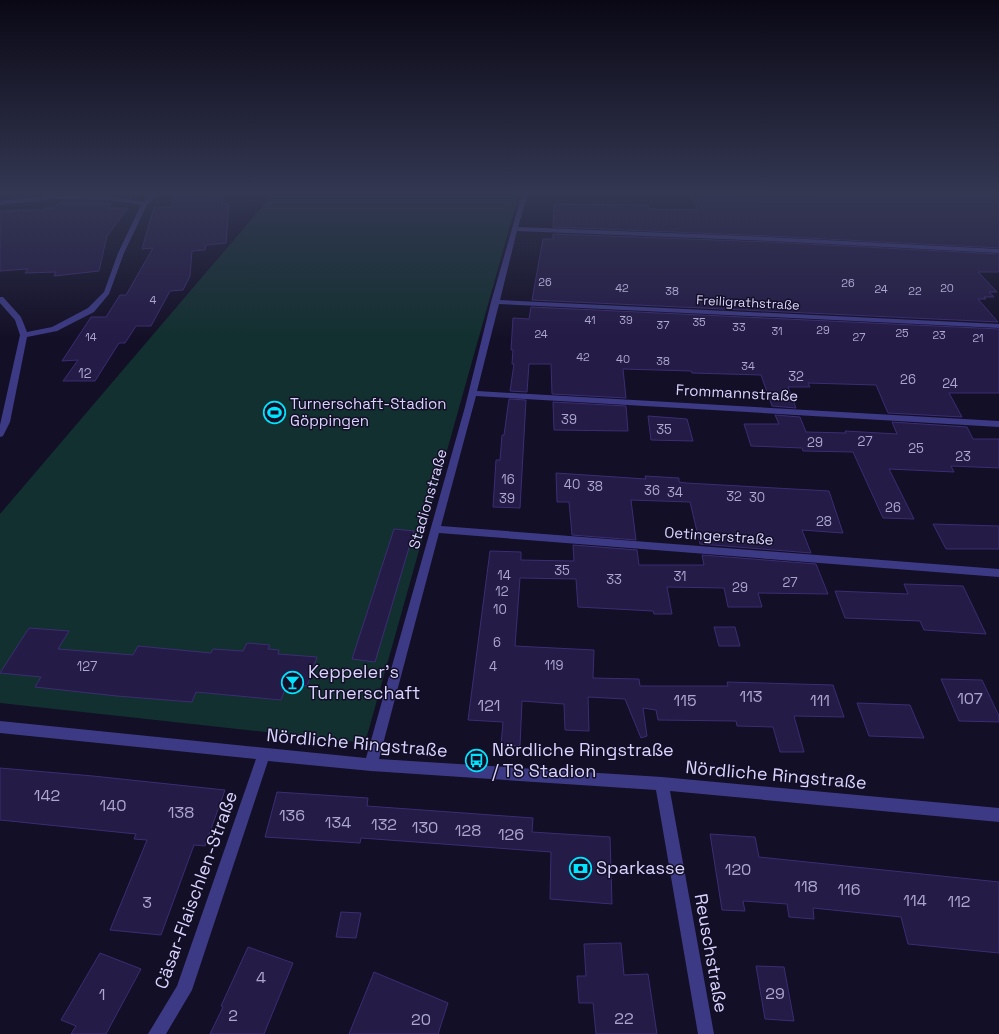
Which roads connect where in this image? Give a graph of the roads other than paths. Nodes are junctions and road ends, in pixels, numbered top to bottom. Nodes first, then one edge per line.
1 (126, 242) edge
2 (511, 242) edge
3 (831, 242) edge
4 (999, 251) edge
5 (0, 299) edge
6 (495, 302) junction
7 (999, 326) edge
8 (24, 335) junction
9 (473, 393) junction
10 (999, 424) edge
11 (0, 434) edge
12 (436, 529) junction
13 (999, 573) edge
14 (0, 727) edge
15 (264, 754) junction
16 (371, 765) junction
17 (662, 784) junction
18 (999, 815) edge
19 (156, 1034) edge
20 (706, 1034) edge

1 - 8 street
2 - 6 street, Stadionstraße
3 - 4 street
5 - 8 street
6 - 7 street, Freiligrathstraße
6 - 9 street, Stadionstraße
8 - 11 street
9 - 10 street, Frommannstraße
9 - 12 street, Stadionstraße
12 - 13 street, Oetingerstraße
12 - 16 street, Stadionstraße
14 - 15 street, Nördliche Ringstraße
15 - 16 street, Nördliche Ringstraße
15 - 19 street, Cäsar-Flaischlen-Straße
16 - 17 street, Nördliche Ringstraße
17 - 18 street, Nördliche Ringstraße
17 - 20 street, Reuschstraße

